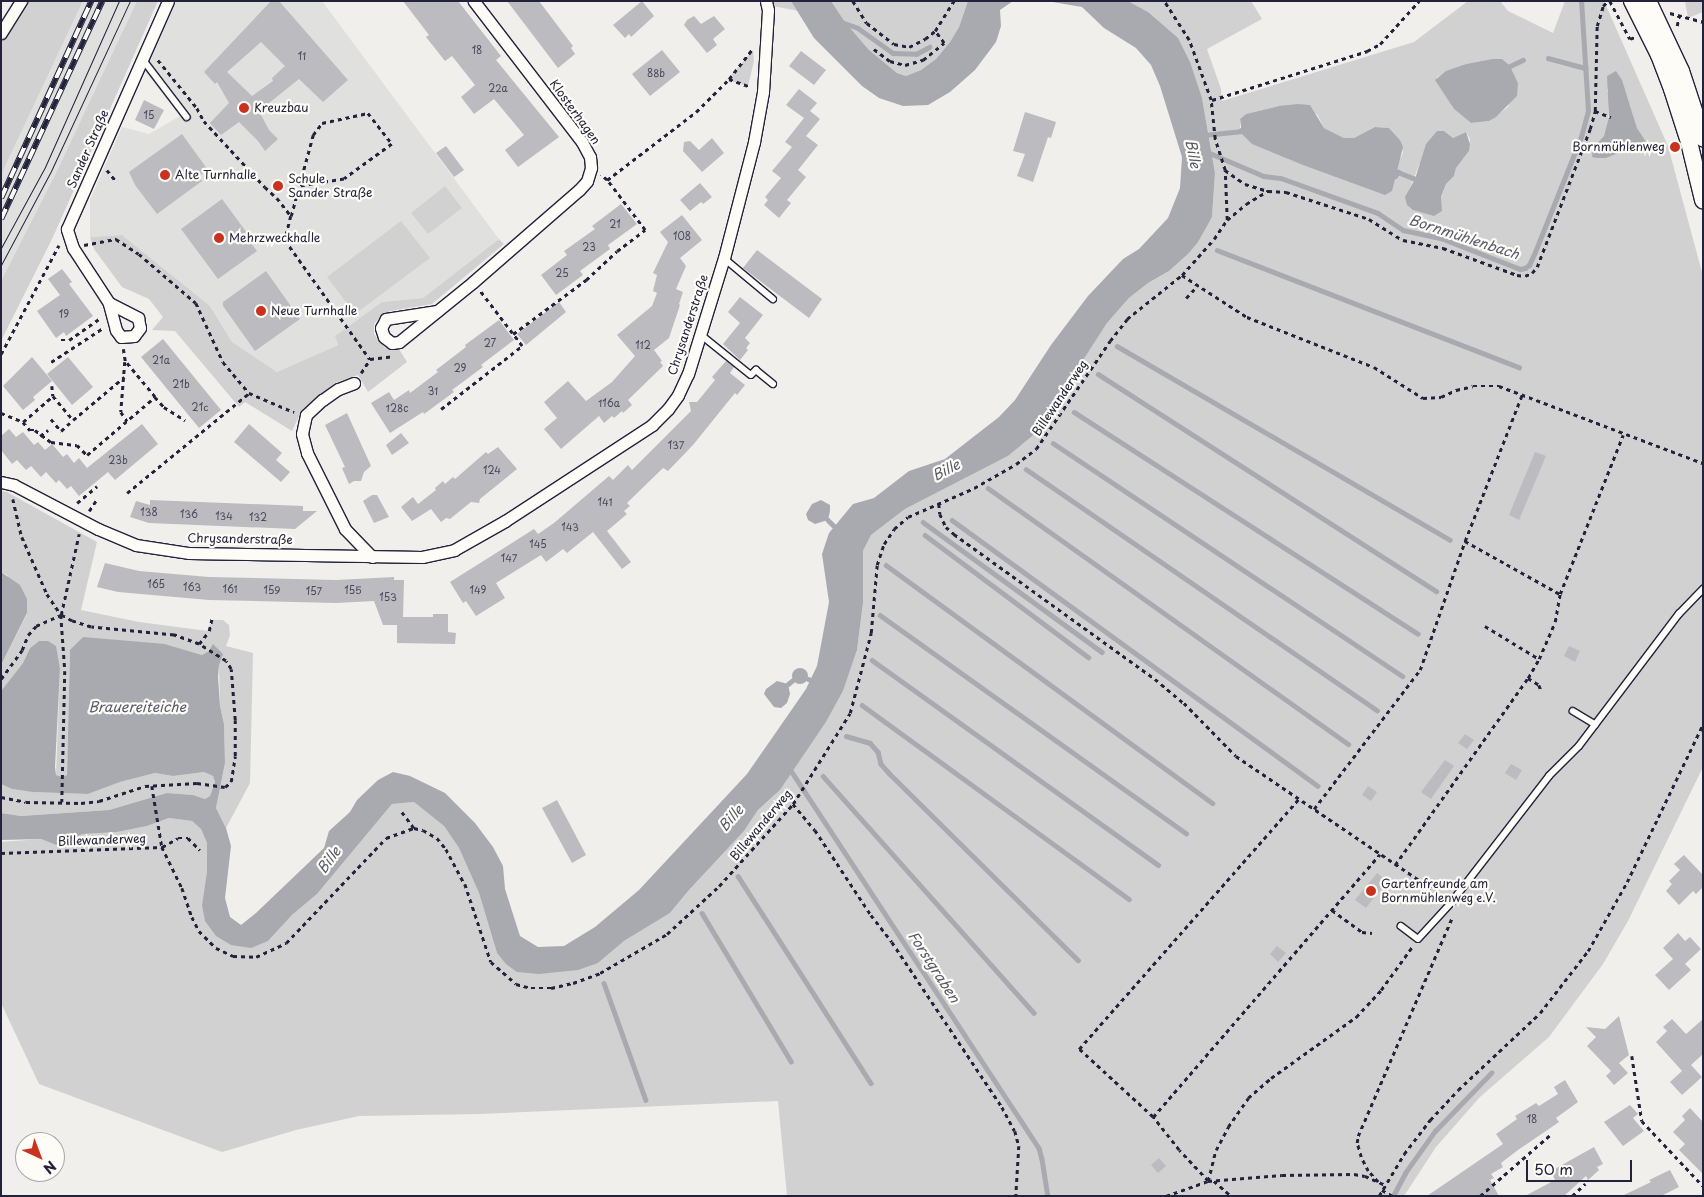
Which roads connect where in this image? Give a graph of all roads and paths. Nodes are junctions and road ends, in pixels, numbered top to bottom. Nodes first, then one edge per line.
1 (21, 1) edge
2 (168, 1) edge
3 (474, 1) edge
4 (766, 1) edge
5 (853, 1) edge
6 (954, 1) edge
7 (1164, 1) edge
8 (1419, 1) edge
9 (1609, 1) edge
10 (1642, 3) edge
11 (1680, 16) dead end
12 (1703, 22) edge
13 (935, 31) junction
14 (767, 32) junction
15 (1, 33) edge
16 (1630, 40) dead end
17 (874, 49) dead end
18 (142, 58) junction
19 (161, 64) dead end
20 (729, 79) junction
21 (763, 92) junction
22 (1211, 100) junction
23 (1595, 112) junction
24 (188, 117) dead end
25 (1611, 117) dead end
26 (1703, 138) edge
27 (591, 168) junction
28 (1225, 170) junction
29 (607, 180) junction
30 (300, 186) junction
31 (1268, 191) junction
32 (1703, 200) edge
33 (291, 216) junction
34 (1227, 220) junction
35 (67, 230) junction
36 (73, 248) junction
37 (724, 258) junction
38 (1182, 275) junction
39 (473, 282) junction
40 (1197, 286) junction
41 (1186, 298) dead end
42 (773, 299) dead end
43 (437, 311) junction
44 (111, 312) junction
45 (514, 334) junction
46 (700, 334) junction
47 (121, 337) junction
48 (61, 340) dead end
49 (399, 342) junction
50 (1, 354) edge
51 (370, 359) junction
52 (125, 360) junction
53 (51, 362) dead end
54 (124, 377) junction
55 (354, 383) joint
56 (772, 384) dead end
57 (52, 386) dead end
58 (249, 392) junction
59 (1522, 395) junction
60 (53, 396) junction
61 (155, 397) junction
62 (441, 409) dead end
63 (1, 413) edge
64 (306, 415) junction
65 (51, 419) dead end
66 (73, 420) junction
67 (185, 420) dead end
68 (127, 421) junction
69 (22, 422) junction
70 (48, 430) dead end
71 (1623, 435) junction
72 (40, 436) junction
73 (1703, 463) edge
74 (1, 482) edge
75 (14, 485) junction
76 (97, 486) dead end
77 (127, 493) dead end
78 (81, 500) dead end
79 (939, 504) junction
80 (82, 521) junction
81 (1465, 541) junction
82 (372, 556) junction
83 (1703, 589) edge
84 (1560, 594) junction
85 (62, 615) junction
86 (212, 618) dead end
87 (1485, 626) dead end
88 (199, 644) junction
89 (1539, 659) junction
90 (1528, 678) junction
91 (1, 679) edge
92 (1541, 690) dead end
93 (1573, 711) dead end
94 (1594, 724) junction
95 (1703, 724) edge
96 (152, 786) junction
97 (1, 797) edge
98 (1299, 799) junction
99 (62, 801) junction
100 (793, 804) junction
101 (1314, 809) junction
102 (402, 812) dead end
103 (414, 828) junction
104 (162, 847) junction
105 (200, 850) dead end
106 (1, 852) edge
107 (1380, 854) junction
108 (1395, 865) junction
109 (1451, 902) junction
110 (1332, 910) junction
111 (1401, 926) dead end
112 (1372, 932) dead end
113 (1418, 939) junction
114 (1632, 1056) dead end
115 (1153, 1117) junction
116 (1550, 1135) dead end
117 (1208, 1181) junction
118 (1214, 1181) junction
119 (1378, 1182) junction
120 (1585, 1184) dead end
121 (1384, 1186) junction
122 (1703, 1186) edge
123 (1382, 1190) junction
124 (1016, 1196) edge
125 (1166, 1196) edge
126 (1230, 1196) edge
127 (1379, 1196) edge
128 (1393, 1196) edge
129 (1480, 1196) edge
130 (1572, 1196) edge

1 - 15 street
2 - 18 street, Sander Straße
3 - 27 street, Klosterhagen
4 - 14 street, Chrysanderstraße
5 - 13 path
6 - 13 path
7 - 22 path
8 - 22 path
9 - 16 path
9 - 23 path
10 - 26 main road
10 - 32 main road
11 - 12 path
13 - 17 path
14 - 20 path
14 - 21 street, Chrysanderstraße
18 - 24 lane
18 - 35 street, Sander Straße
19 - 33 path
20 - 21 path
20 - 29 path
21 - 37 street, Chrysanderstraße
22 - 28 path
23 - 25 path
23 - 31 path
27 - 29 path
27 - 39 street
28 - 31 path
28 - 34 path
29 - 45 path
30 - 30 path
30 - 33 path
31 - 34 path, Billewanderweg
33 - 51 path
34 - 38 path, Billewanderweg
35 - 36 street
35 - 50 path
36 - 44 street
36 - 58 path
37 - 42 lane
37 - 46 street, Chrysanderstraße
38 - 40 path
38 - 79 path, Billewanderweg
39 - 43 street
39 - 45 path
40 - 41 path
40 - 59 path
43 - 49 street
43 - 49 street
44 - 47 street
44 - 47 street
44 - 48 path
44 - 53 path
45 - 62 path
46 - 56 lane
46 - 82 street, Chrysanderstraße
47 - 52 path
49 - 51 path
51 - 55 path
52 - 54 path
52 - 61 path
54 - 66 path
54 - 68 path
55 - 64 street
57 - 60 path
58 - 64 path
58 - 77 path
59 - 71 path
59 - 81 path
60 - 66 path
60 - 69 path
61 - 67 path
61 - 68 path
63 - 69 path
64 - 82 street
65 - 66 path
68 - 72 path
69 - 72 path
70 - 72 path
71 - 73 path
71 - 84 path
74 - 75 street, Chrysanderstraße
75 - 80 street, Chrysanderstraße
75 - 85 path
76 - 78 path
79 - 98 path
79 - 100 path, Billewanderweg
80 - 82 street, Chrysanderstraße
80 - 85 path
81 - 84 path
81 - 101 path
83 - 94 lane
84 - 89 path
85 - 88 path
85 - 91 path
85 - 99 path
86 - 88 path
87 - 89 path
88 - 96 path
89 - 90 path
90 - 92 path
90 - 108 path
93 - 94 lane
94 - 109 lane
95 - 121 path
96 - 99 path
96 - 104 path
97 - 99 path
98 - 101 path
98 - 115 path
100 - 103 path, Billewanderweg
100 - 124 path
101 - 107 path
102 - 103 path
103 - 104 path, Billewanderweg
104 - 105 path
104 - 106 path, Billewanderweg
107 - 108 path
107 - 110 path
108 - 109 path
109 - 113 lane
109 - 119 path
110 - 112 path
110 - 115 path
111 - 113 lane
113 - 117 path
114 - 122 path
115 - 117 path
116 - 129 path
117 - 118 path
117 - 125 path
118 - 119 path
118 - 126 path
119 - 121 path
120 - 130 path
121 - 123 path
123 - 127 path
123 - 128 path

